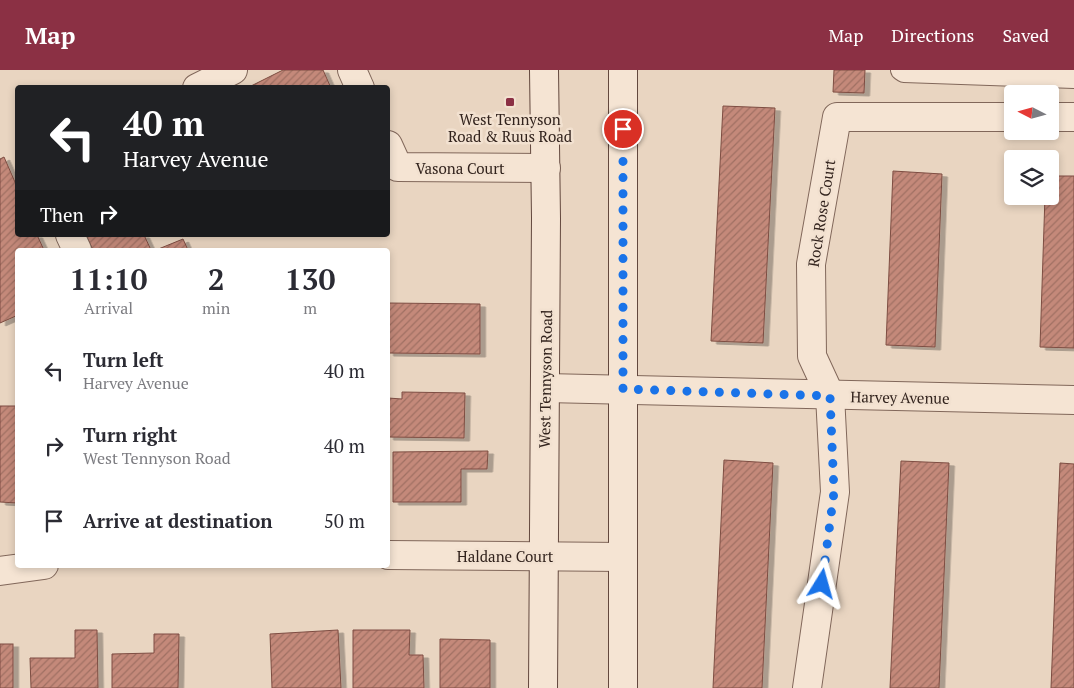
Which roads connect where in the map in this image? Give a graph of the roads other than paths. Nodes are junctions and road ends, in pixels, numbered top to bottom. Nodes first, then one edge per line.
1 (233, 70) edge
2 (352, 70) edge
3 (544, 70) edge
4 (623, 70) edge
5 (901, 70) edge
6 (1074, 78) edge
7 (203, 85) edge
8 (359, 85) edge
9 (1004, 117) edge
10 (1059, 117) edge
11 (1074, 117) edge
12 (390, 150) edge
13 (546, 168) junction
14 (546, 388) junction
15 (623, 389) junction
16 (830, 396) junction
17 (1074, 400) edge
18 (390, 555) edge
19 (542, 556) junction
20 (623, 557) junction
21 (22, 568) edge
22 (0, 571) edge
23 (543, 688) edge
24 (622, 688) edge
25 (808, 688) edge

1 - 7 street
2 - 8 street
3 - 13 street, West Tennyson Road
4 - 15 street
5 - 6 lane
9 - 16 street, Rock Rose Court
10 - 11 street
12 - 13 street, Vasona Court
13 - 14 street, West Tennyson Road
14 - 15 street, Harvey Avenue
14 - 19 street, West Tennyson Road
15 - 16 street, Harvey Avenue
15 - 20 street
16 - 17 street, Harvey Avenue
16 - 25 street
18 - 19 street, Haldane Court
19 - 20 street, Haldane Court
19 - 23 street, West Tennyson Road
20 - 24 street
21 - 22 street

